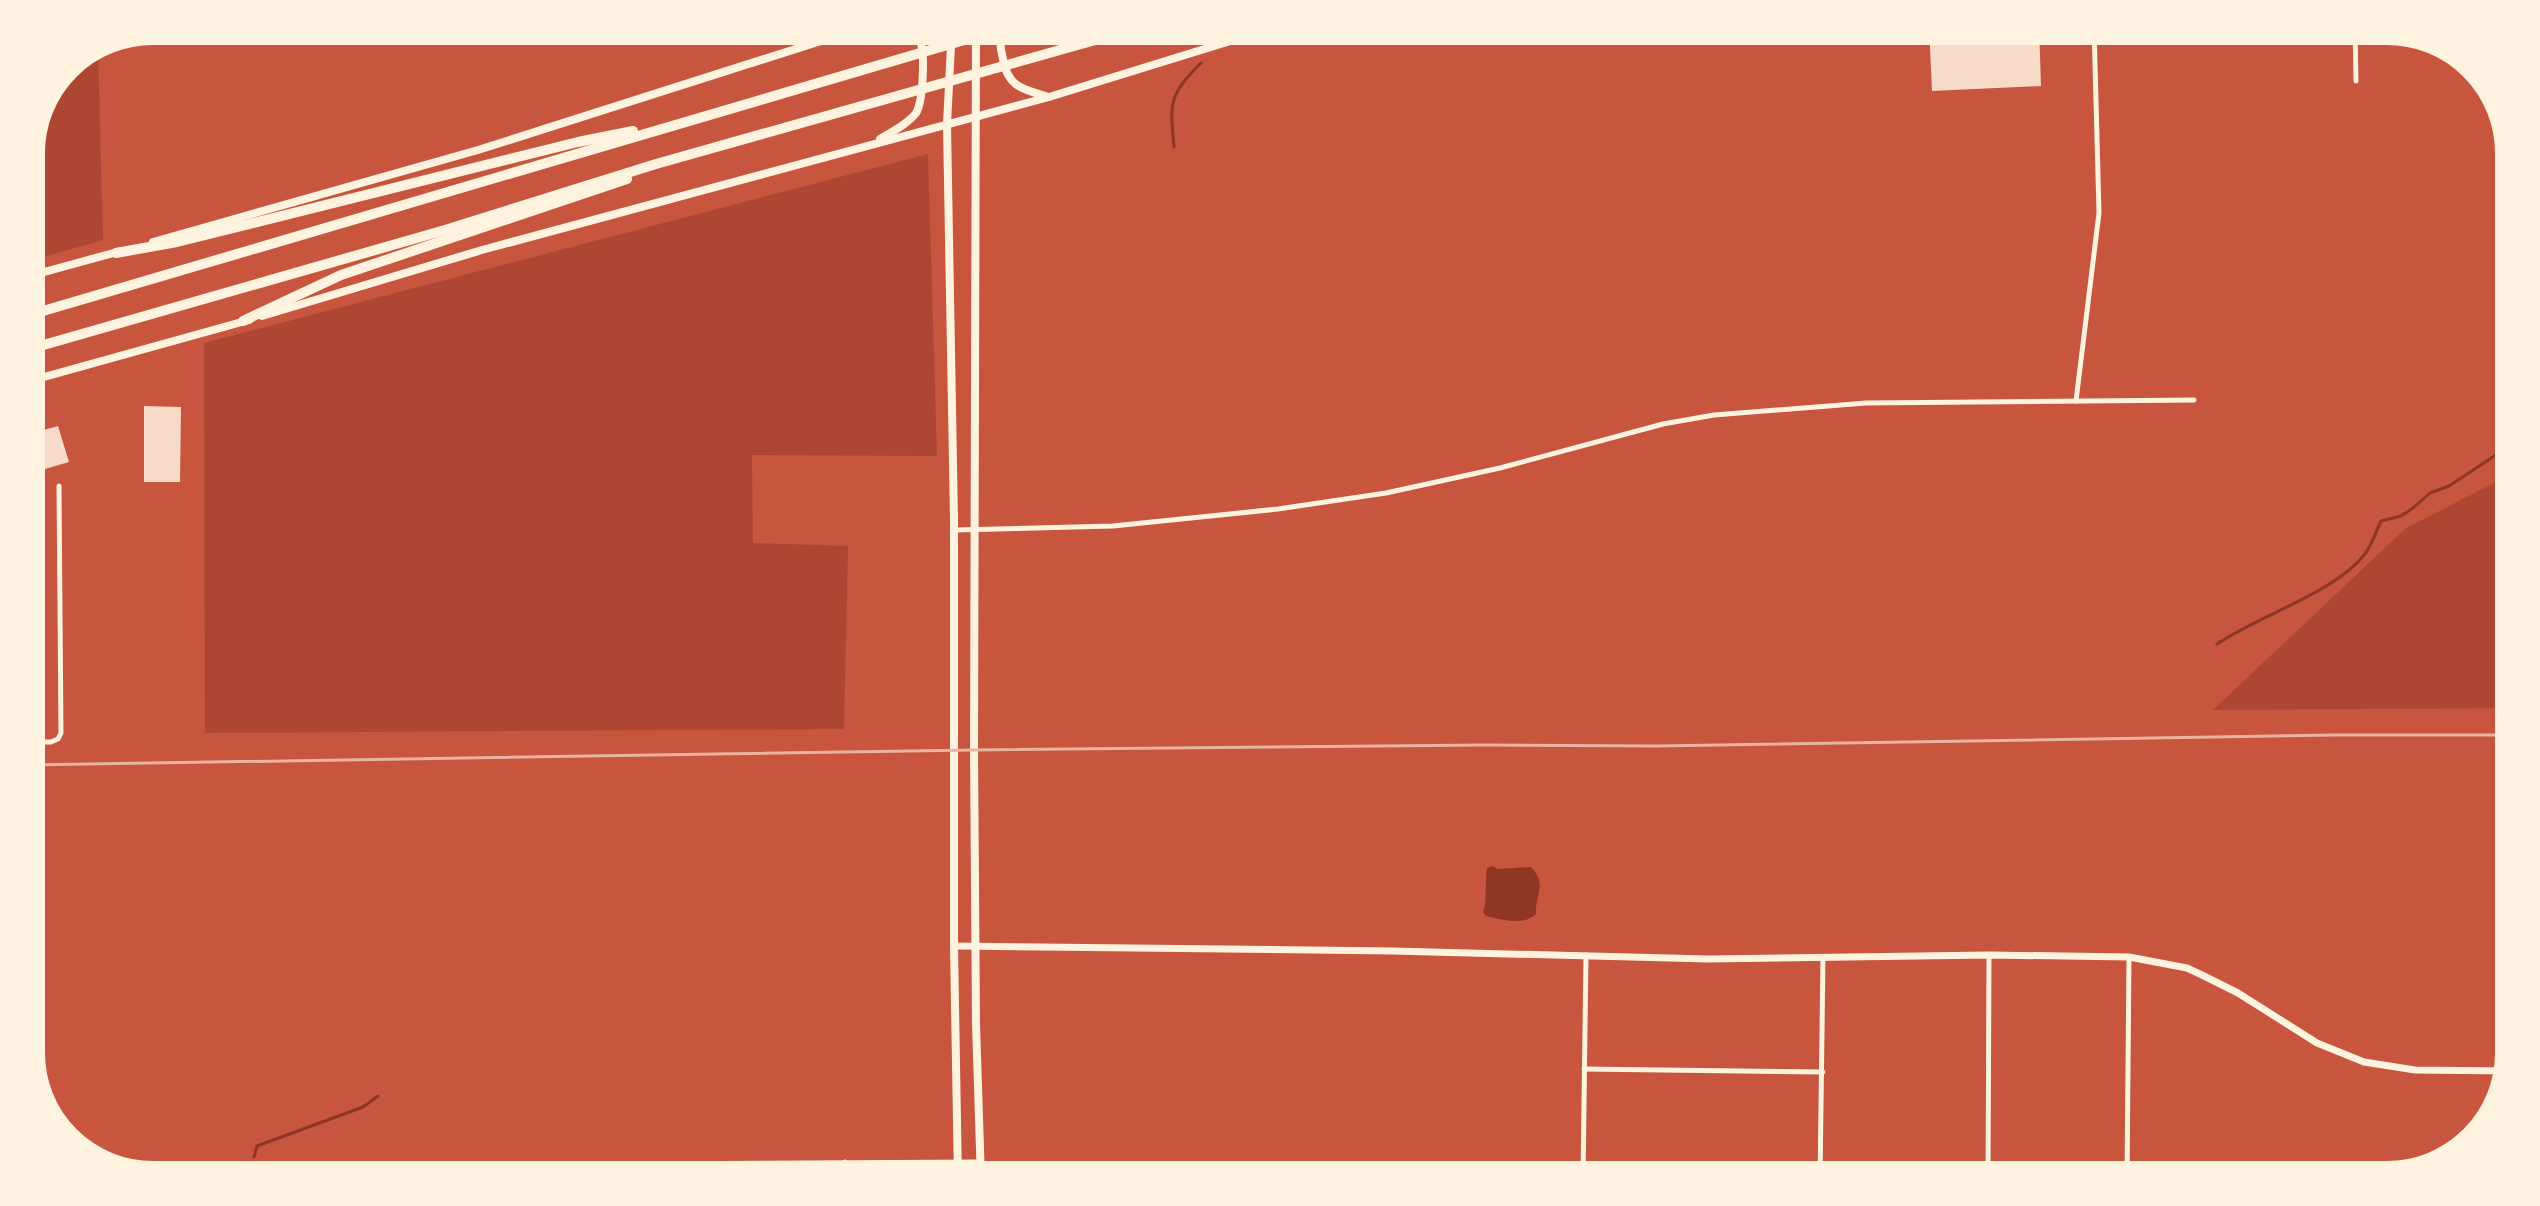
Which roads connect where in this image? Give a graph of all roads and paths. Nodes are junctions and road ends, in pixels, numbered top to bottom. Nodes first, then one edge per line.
1 (824, 40) edge
2 (919, 40) edge
3 (951, 40) edge
4 (964, 40) edge
5 (976, 40) edge
6 (1001, 40) edge
7 (1097, 40) edge
8 (1234, 40) edge
9 (2094, 40) edge
10 (2355, 40) edge
11 (2356, 81) dead end
12 (1049, 97) junction
13 (976, 116) junction
14 (694, 119) junction
15 (947, 124) junction
16 (873, 144) junction
17 (656, 164) junction
18 (116, 253) junction
19 (40, 273) edge
20 (40, 312) edge
21 (243, 321) junction
22 (40, 346) edge
23 (40, 378) edge
24 (2194, 400) dead end
25 (2076, 401) junction
26 (59, 486) dead end
27 (975, 529) junction
28 (954, 530) junction
29 (40, 742) edge
30 (954, 946) junction
31 (976, 947) junction
32 (1586, 955) junction
33 (1989, 955) junction
34 (1823, 956) junction
35 (2129, 957) junction
36 (1584, 1069) junction
37 (2498, 1071) edge
38 (1823, 1072) junction
39 (845, 1162) junction
40 (958, 1162) junction
41 (981, 1162) junction
42 (153, 1166) edge
43 (345, 1166) joint
44 (845, 1166) edge
45 (958, 1166) edge
46 (981, 1166) edge
47 (1583, 1166) edge
48 (1820, 1166) edge
49 (1988, 1166) edge
50 (2127, 1166) edge

1 - 18 main road
2 - 16 main road
3 - 15 main road
4 - 14 highway
5 - 13 main road
6 - 12 main road
7 - 17 highway
8 - 12 main road
9 - 25 street
10 - 11 street
12 - 13 main road
13 - 15 main road
13 - 27 main road
14 - 18 highway
14 - 20 highway
15 - 16 main road
15 - 28 main road
16 - 21 main road
17 - 21 highway
17 - 22 highway
18 - 19 main road
21 - 23 main road
24 - 25 street
25 - 27 street
26 - 29 street
27 - 28 street
27 - 31 main road
28 - 30 main road
30 - 31 street
30 - 40 main road
31 - 32 street
31 - 41 main road
32 - 34 street
32 - 36 street
33 - 34 street
33 - 35 street
33 - 49 street
34 - 38 street
35 - 37 street
35 - 50 street
36 - 38 street
36 - 47 street
38 - 48 street
39 - 40 street
39 - 43 street
39 - 44 street
40 - 41 street
40 - 45 main road
41 - 46 main road
42 - 43 street

